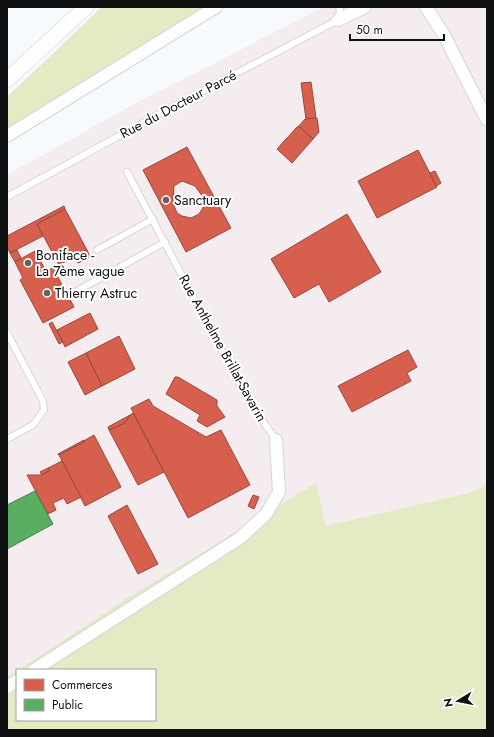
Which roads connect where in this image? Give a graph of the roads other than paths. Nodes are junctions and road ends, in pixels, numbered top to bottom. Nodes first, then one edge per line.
1 (86, 7) edge
2 (216, 7) edge
3 (339, 7) edge
4 (366, 7) edge
5 (426, 7) edge
6 (338, 20) junction
7 (7, 80) edge
8 (487, 120) edge
9 (7, 136) edge
10 (128, 172) dead end
11 (7, 197) edge
12 (153, 219) junction
13 (165, 242) junction
14 (97, 250) dead end
15 (75, 292) dead end
16 (7, 332) edge
17 (7, 439) edge
18 (276, 440) joint
19 (36, 669) edge
20 (16, 682) edge
21 (7, 687) edge

1 - 7 street
2 - 9 street
3 - 6 lane
4 - 6 street
5 - 8 street
6 - 11 lane, Rue du Docteur Parcé
10 - 12 lane, Rue Anthelme Brillat-Savarin
12 - 13 lane, Rue Anthelme Brillat-Savarin
12 - 14 lane
13 - 15 lane
13 - 18 lane, Rue Anthelme Brillat-Savarin
16 - 17 lane
18 - 19 street, Rue Anthelme Brillat-Savarin
20 - 21 street

